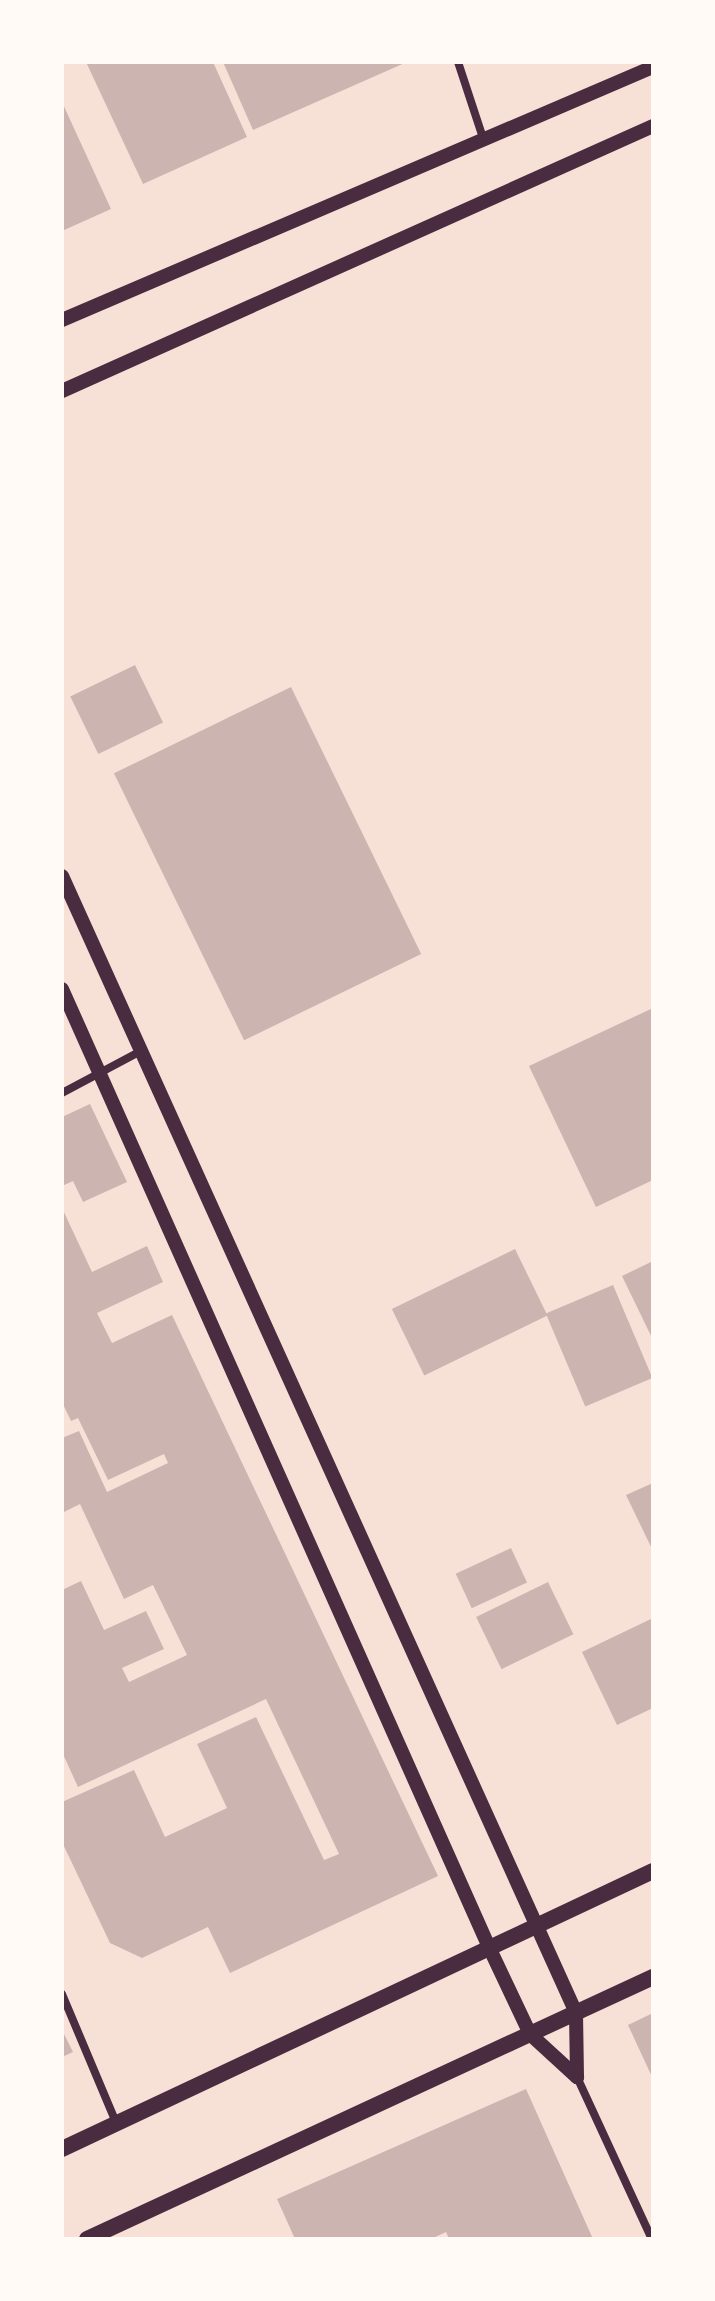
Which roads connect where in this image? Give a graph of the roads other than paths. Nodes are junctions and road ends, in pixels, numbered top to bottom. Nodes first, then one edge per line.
1 (458, 62) edge
2 (653, 67) edge
3 (653, 126) edge
4 (485, 144) junction
5 (62, 320) edge
6 (62, 391) edge
7 (62, 876) edge
8 (62, 989) edge
9 (143, 1050) junction
10 (104, 1074) junction
11 (62, 1093) edge
12 (653, 1871) edge
13 (535, 1923) junction
14 (488, 1945) junction
15 (653, 1977) edge
16 (62, 1994) edge
17 (576, 2013) junction
18 (530, 2034) junction
19 (577, 2077) junction
20 (117, 2125) junction
21 (62, 2149) edge
22 (87, 2239) edge
23 (652, 2239) edge

1 - 4 street
2 - 4 street
3 - 6 street
4 - 5 street
7 - 9 street
8 - 10 street
9 - 10 street
9 - 13 street
10 - 11 street
10 - 14 street
12 - 13 main road
13 - 14 main road
13 - 17 street
14 - 18 street
14 - 20 main road
15 - 17 main road
16 - 20 street
17 - 18 main road
17 - 19 street
18 - 19 street
18 - 22 main road
19 - 23 street
20 - 21 main road

